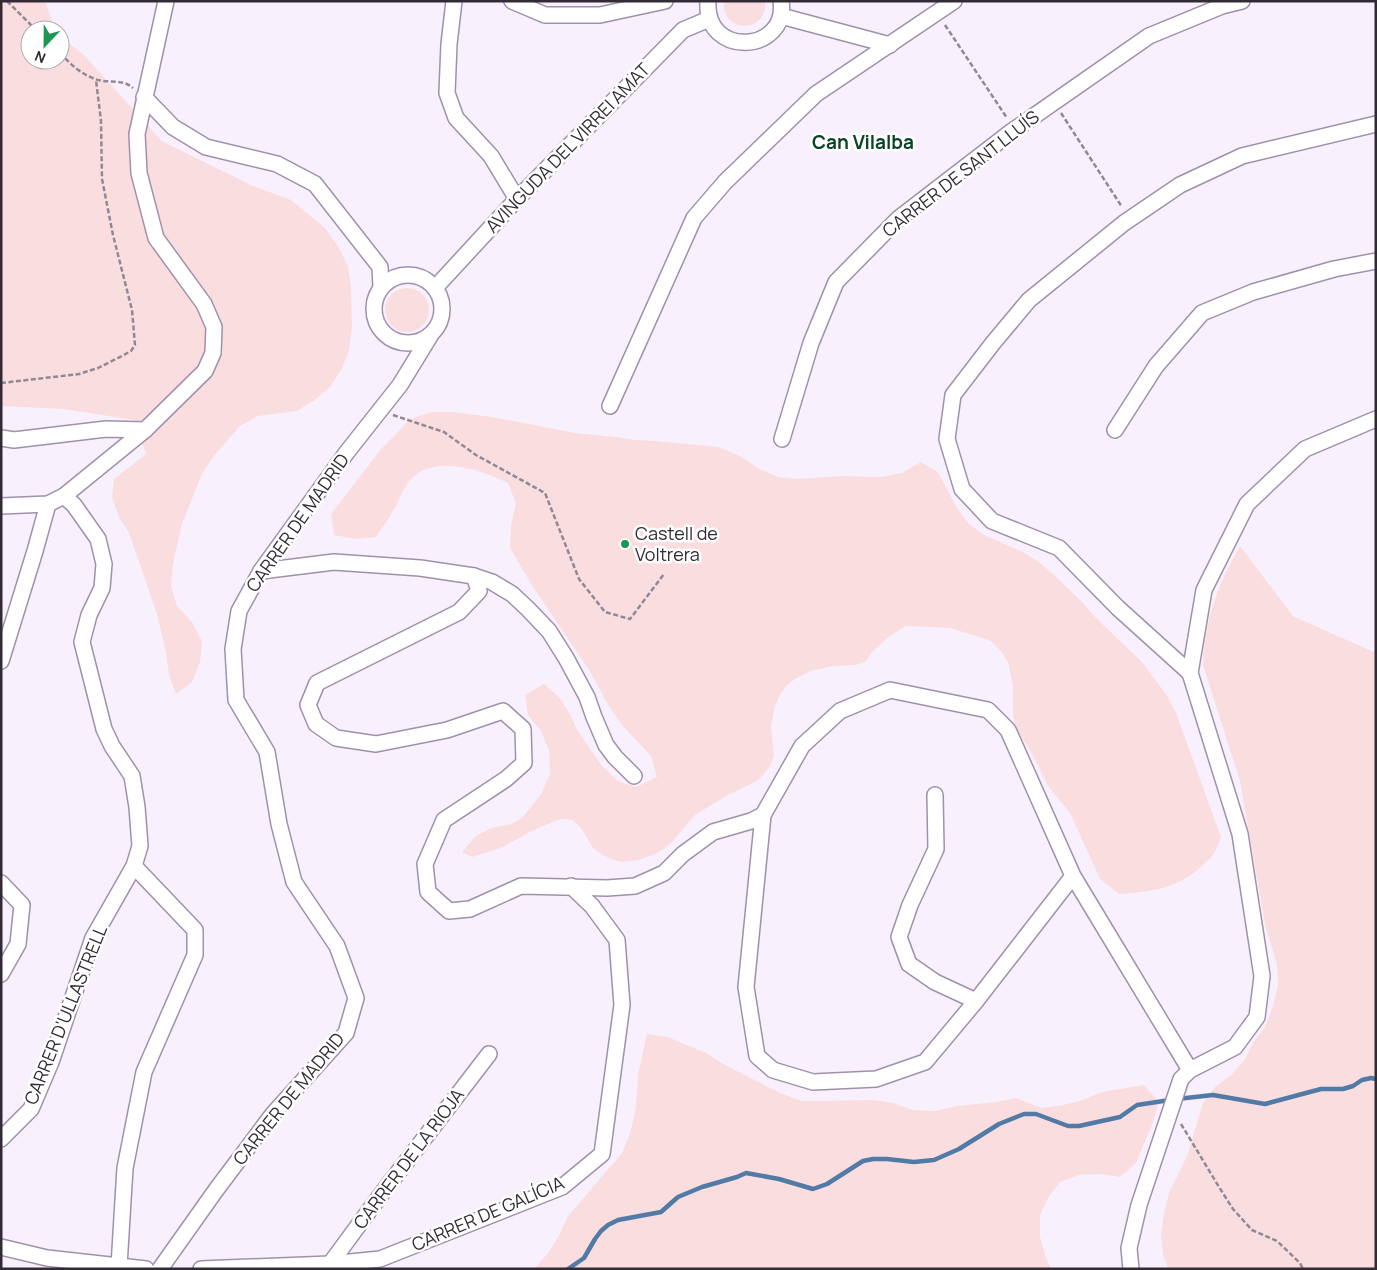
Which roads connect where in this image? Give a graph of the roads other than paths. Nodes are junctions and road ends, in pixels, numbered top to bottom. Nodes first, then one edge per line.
1 (166, 1) edge
2 (454, 1) edge
3 (512, 1) edge
4 (665, 1) edge
5 (708, 1) edge
6 (954, 1) edge
7 (1242, 1) edge
8 (781, 9) edge
9 (710, 19) junction
10 (890, 45) junction
11 (144, 97) junction
12 (1376, 124) edge
13 (517, 198) junction
14 (1376, 261) edge
15 (381, 287) junction
16 (435, 288) junction
17 (430, 336) junction
18 (610, 406) dead end
19 (1376, 419) edge
20 (145, 430) junction
21 (1116, 430) dead end
22 (1, 438) edge
23 (782, 439) dead end
24 (64, 496) junction
25 (48, 504) junction
26 (1, 506) edge
27 (261, 571) junction
28 (474, 576) junction
29 (1, 661) edge
30 (1190, 674) junction
31 (634, 776) dead end
32 (935, 795) dead end
33 (763, 815) junction
34 (134, 866) junction
35 (1073, 876) junction
36 (1, 883) edge
37 (572, 886) junction
38 (1, 974) edge
39 (976, 1001) junction
40 (488, 1054) dead end
41 (1190, 1070) junction
42 (1, 1139) edge
43 (1, 1247) edge
44 (330, 1264) junction
45 (119, 1266) junction
46 (146, 1269) edge
47 (160, 1269) edge
48 (201, 1269) edge
49 (1131, 1269) edge

1 - 11 street
2 - 13 street
3 - 4 street
5 - 9 street
6 - 10 street
7 - 23 street, CARRER DE SANT LLUÍS
8 - 9 street
8 - 10 street
9 - 13 street, AVINGUDA DEL VIRREI AMAT
10 - 18 street
11 - 15 street
11 - 20 street
12 - 30 street
13 - 16 street, AVINGUDA DEL VIRREI AMAT
14 - 21 street
15 - 16 street
15 - 17 street
16 - 17 street
17 - 27 street, CARRER DE MADRID
19 - 30 street
20 - 22 street
20 - 24 street
24 - 25 street
24 - 34 street, CARRER D'ULLASTRELL
25 - 26 street
25 - 29 street
27 - 28 street
27 - 47 street, CARRER DE MADRID
28 - 31 street
28 - 37 street
30 - 41 street
32 - 39 street
33 - 35 street
33 - 37 street
33 - 39 street
34 - 42 street, CARRER D'ULLASTRELL
34 - 45 street
35 - 39 street
35 - 41 street
36 - 38 street
37 - 44 street, CARRER DE GALÍCIA
40 - 44 street, CARRER DE LA RIOJA
41 - 49 street
43 - 45 street
44 - 48 street, CARRER DE GALÍCIA
45 - 46 street

